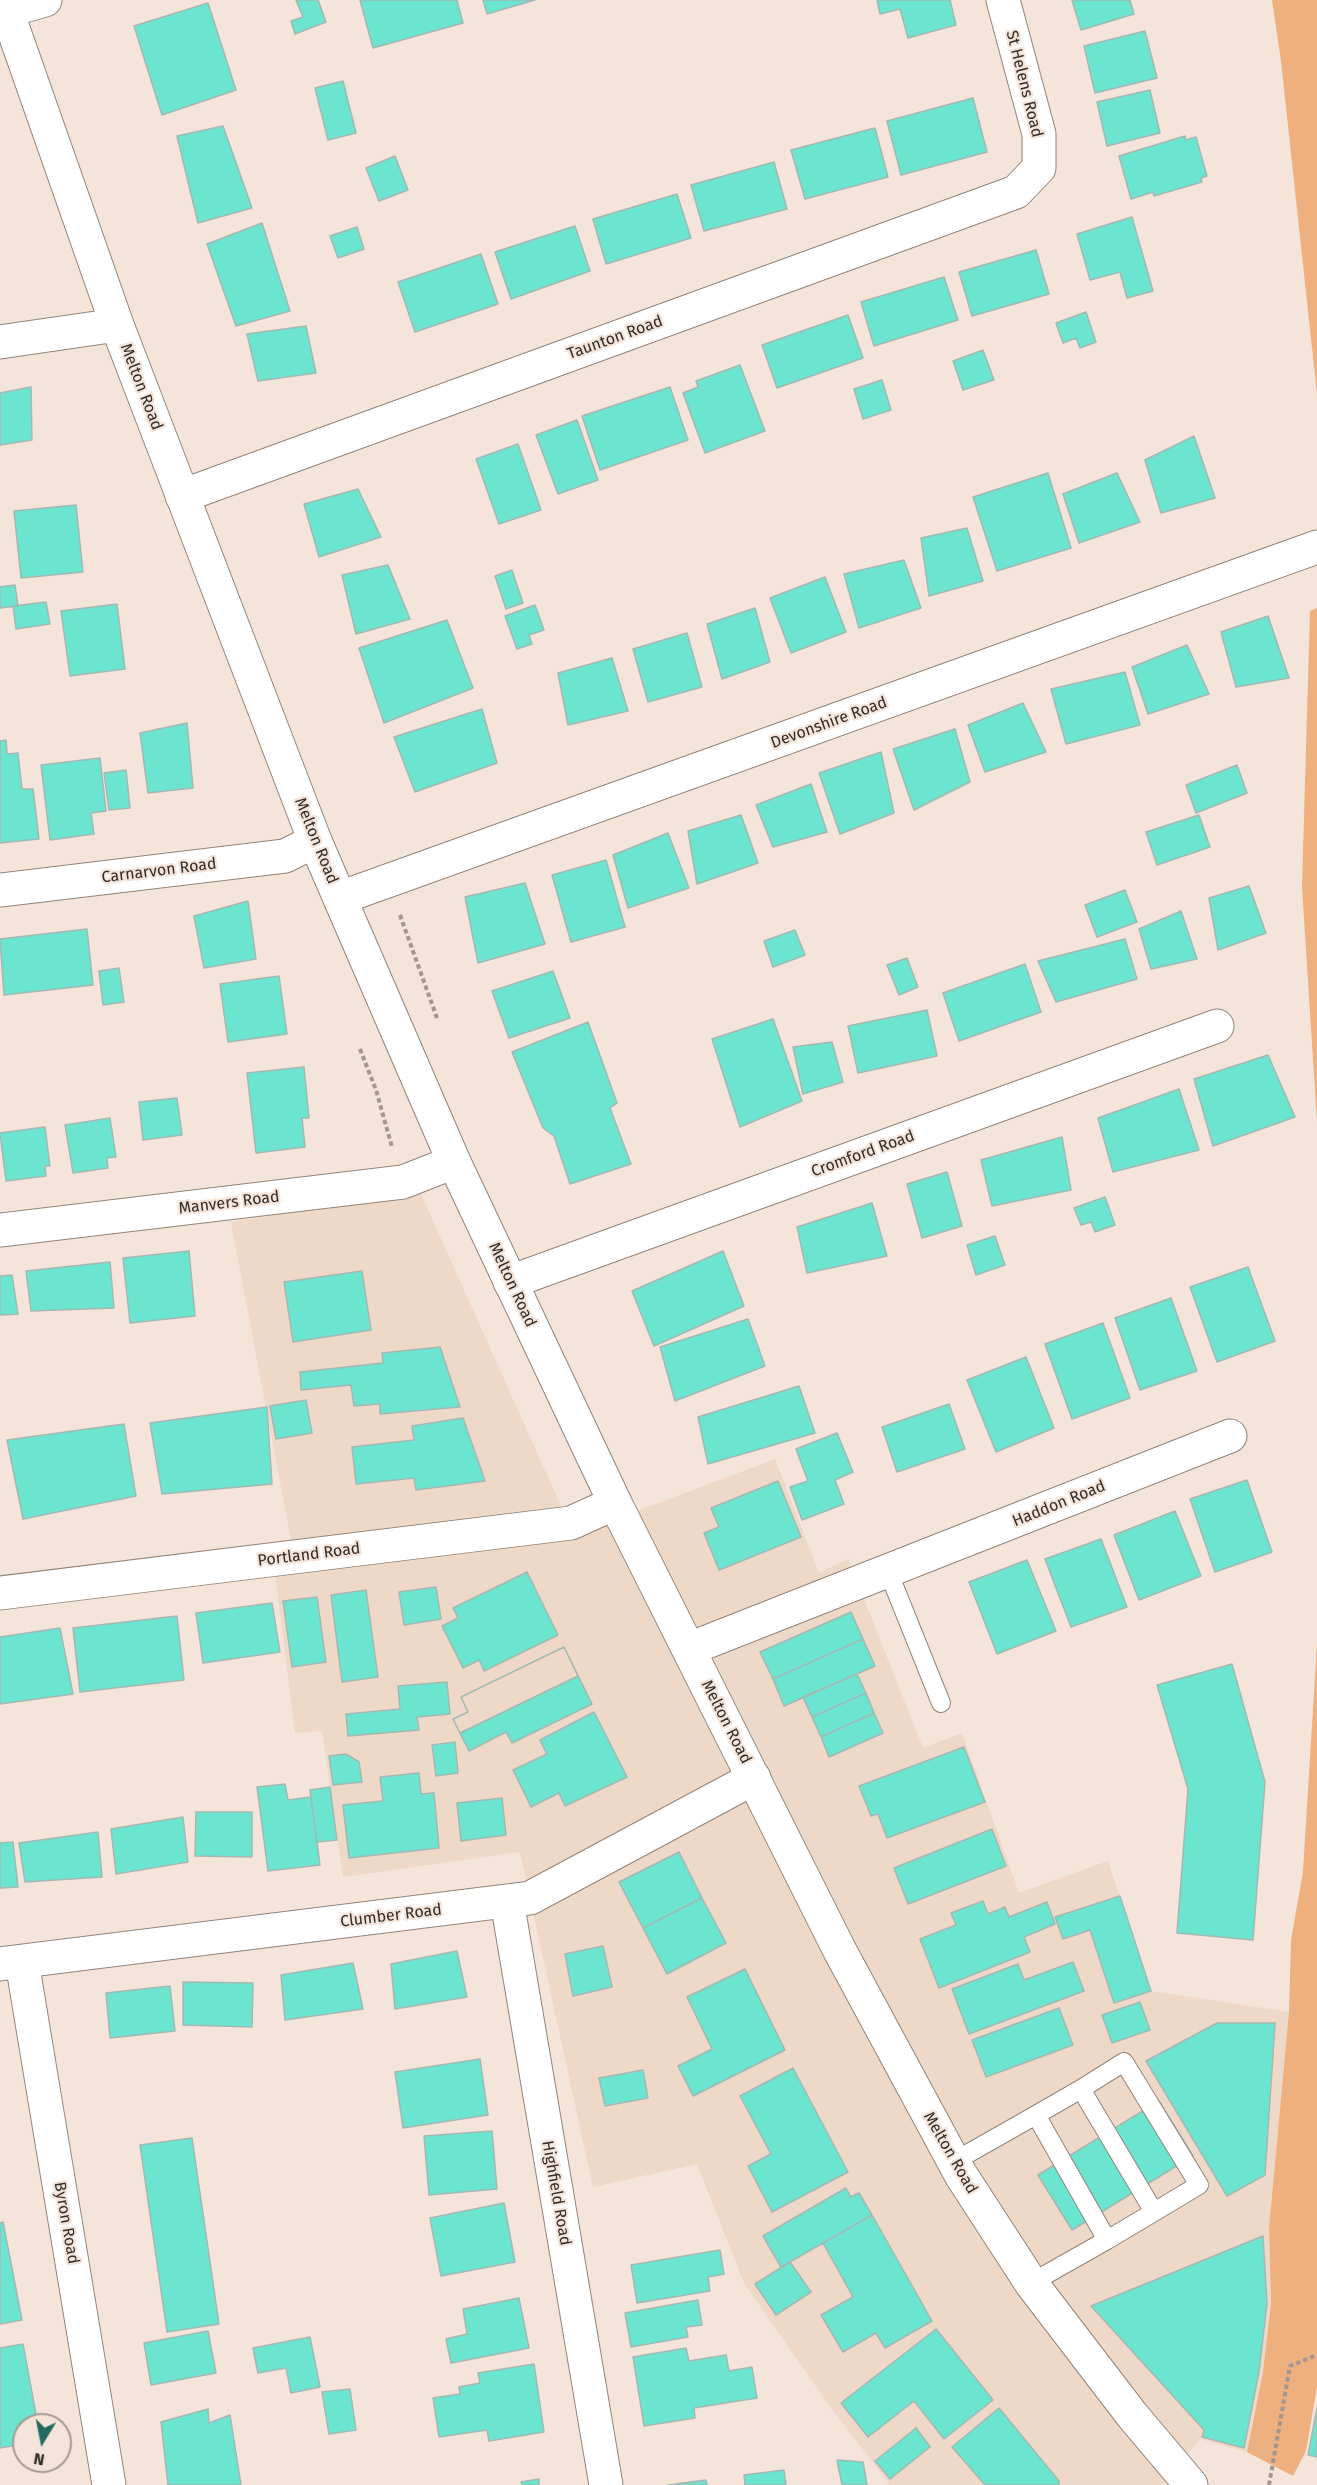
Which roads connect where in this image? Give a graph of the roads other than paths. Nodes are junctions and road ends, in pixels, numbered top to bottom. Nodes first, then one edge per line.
1 (45, 0) edge
2 (1003, 0) edge
3 (4, 5) edge
4 (1039, 168) joint
5 (117, 325) junction
6 (0, 342) edge
7 (182, 496) junction
8 (1317, 547) edge
9 (315, 841) junction
10 (0, 890) edge
11 (340, 898) junction
12 (1217, 1026) dead end
13 (454, 1162) junction
14 (0, 1230) edge
15 (510, 1282) junction
16 (1230, 1436) dead end
17 (615, 1503) junction
18 (888, 1571) junction
19 (0, 1593) edge
20 (689, 1649) junction
21 (942, 1703) dead end
22 (754, 1778) junction
23 (507, 1901) junction
24 (11, 1963) edge
25 (1081, 2089) junction
26 (1036, 2115) junction
27 (953, 2162) junction
28 (1154, 2212) junction
29 (1107, 2240) junction
30 (1031, 2283) junction
31 (110, 2485) edge
32 (606, 2485) edge
33 (1191, 2485) edge

1 - 3 street
2 - 4 street, St Helens Road
3 - 5 street, Melton Road
4 - 7 street, Taunton Road
5 - 6 street
5 - 7 street, Melton Road
7 - 9 street, Melton Road
8 - 11 street, Devonshire Road
9 - 10 street, Carnarvon Road
9 - 11 street, Melton Road
11 - 13 street, Melton Road
12 - 15 street, Cromford Road
13 - 14 street, Manvers Road
13 - 15 street, Melton Road
15 - 17 street, Melton Road
16 - 18 street, Haddon Road
17 - 19 street, Portland Road
17 - 20 street, Melton Road
18 - 20 street, Haddon Road
18 - 21 lane
20 - 22 street, Melton Road
22 - 23 street, Clumber Road
22 - 27 street, Melton Road
23 - 24 street, Clumber Road
23 - 32 street, Highfield Road
24 - 31 street, Byron Road
25 - 26 lane
25 - 28 lane
25 - 28 lane
26 - 27 lane
26 - 29 lane
27 - 30 street, Melton Road
28 - 29 lane
29 - 30 lane
30 - 33 street, Melton Road

